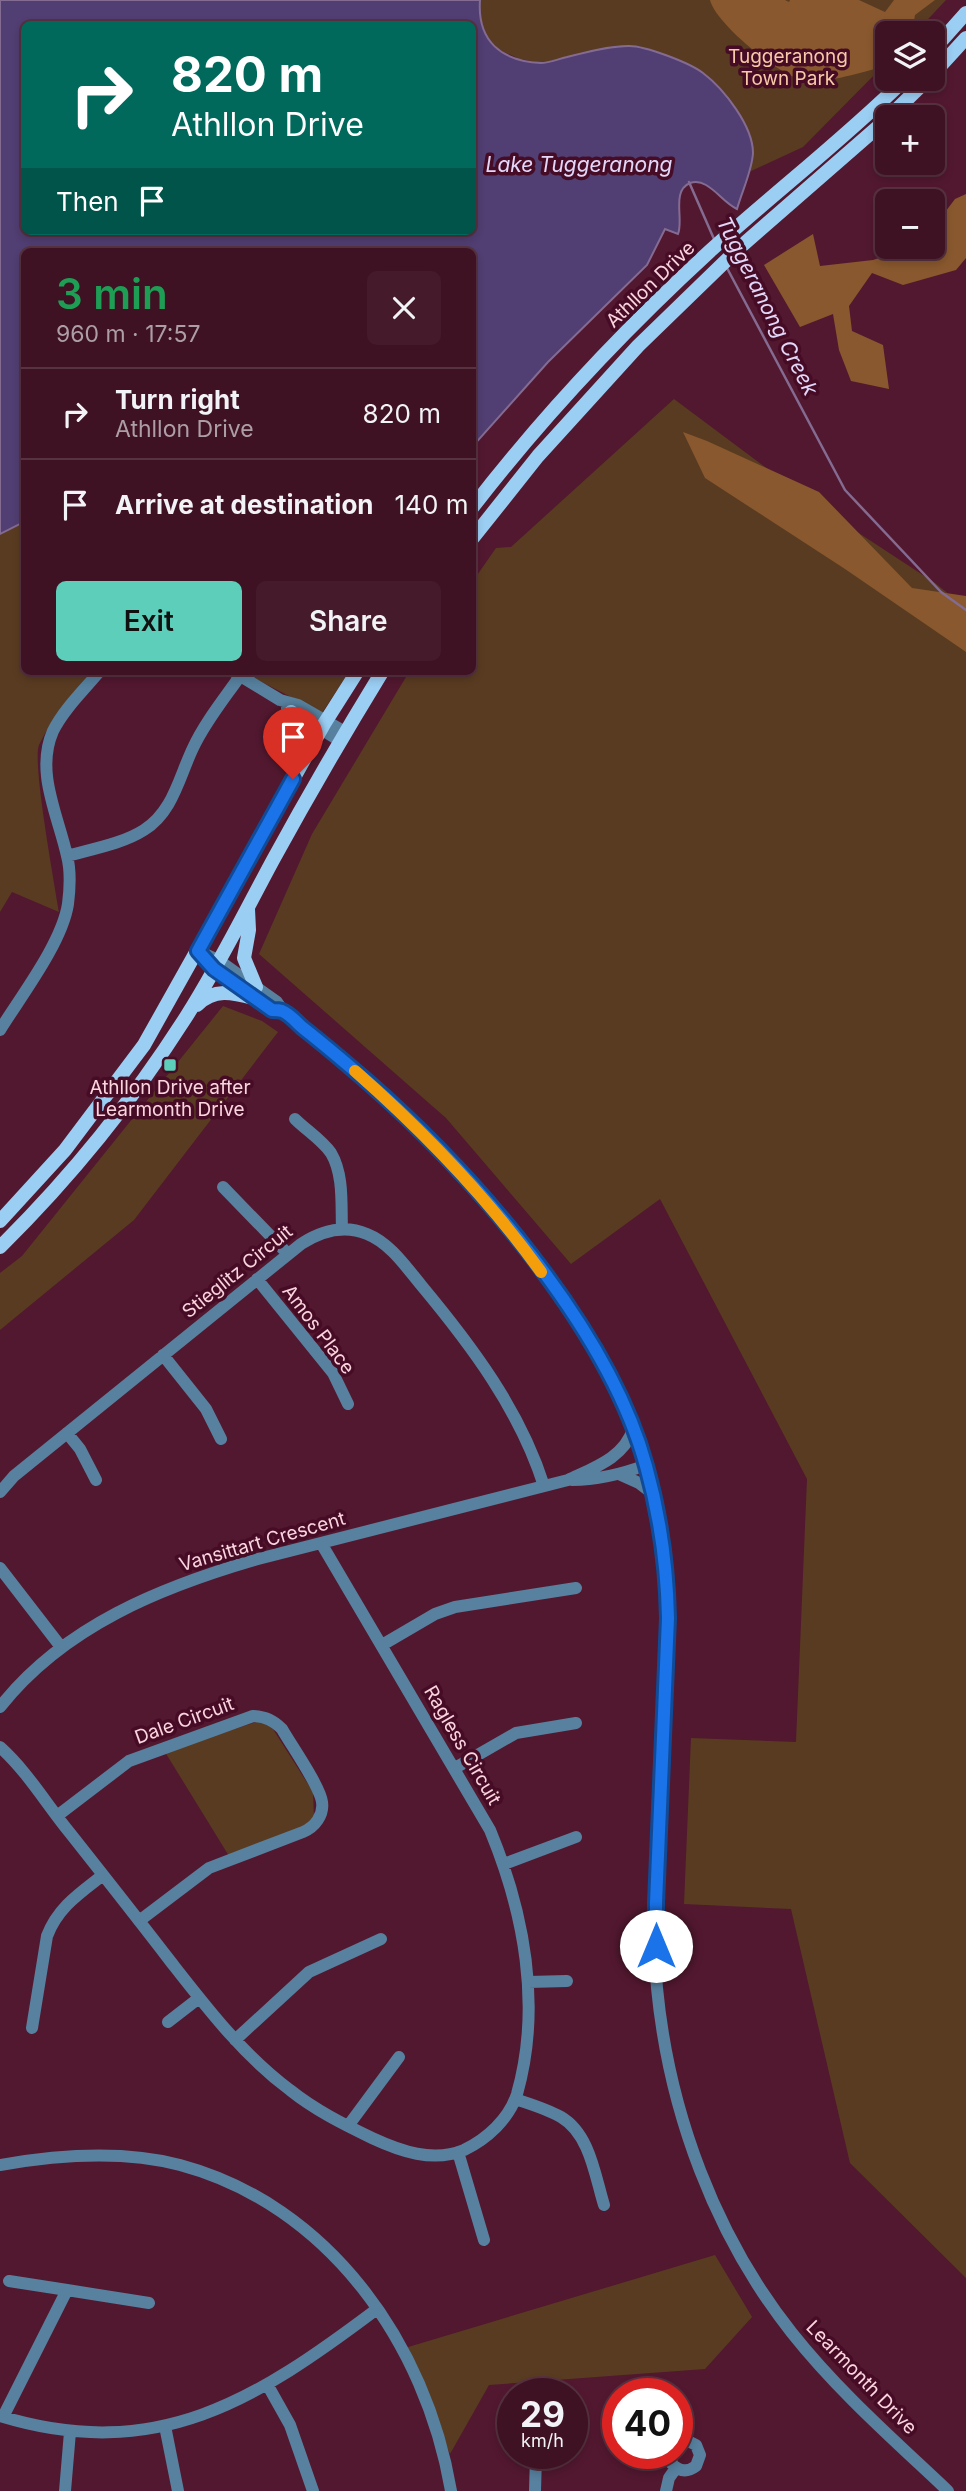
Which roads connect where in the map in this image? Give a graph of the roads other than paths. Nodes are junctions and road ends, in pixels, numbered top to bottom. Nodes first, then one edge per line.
1 (966, 13) edge
2 (945, 37) edge
3 (966, 38) edge
4 (945, 61) edge
5 (892, 91) edge
6 (916, 91) edge
7 (901, 105) edge
8 (875, 129) edge
9 (476, 503) edge
10 (476, 534) edge
11 (97, 675) edge
12 (236, 675) edge
13 (239, 675) edge
14 (356, 675) edge
15 (380, 675) edge
16 (280, 700) junction
17 (291, 712) junction
18 (323, 725) junction
19 (342, 737) junction
20 (293, 779) junction
21 (67, 856) junction
22 (248, 908) junction
23 (198, 951) junction
24 (216, 965) junction
25 (256, 993) junction
26 (188, 1015) junction
27 (0, 1030) edge
28 (295, 1119) dead end
29 (223, 1187) dead end
30 (0, 1221) edge
31 (342, 1229) junction
32 (0, 1247) edge
33 (288, 1254) junction
34 (257, 1279) junction
35 (163, 1355) junction
36 (348, 1404) dead end
37 (633, 1429) junction
38 (67, 1433) junction
39 (221, 1438) dead end
40 (646, 1465) junction
41 (619, 1475) junction
42 (96, 1480) dead end
43 (568, 1480) junction
44 (544, 1486) junction
45 (0, 1492) edge
46 (652, 1493) junction
47 (321, 1543) junction
48 (0, 1567) edge
49 (576, 1588) dead end
50 (382, 1645) junction
51 (61, 1647) junction
52 (0, 1707) edge
53 (576, 1723) dead end
54 (0, 1747) edge
55 (455, 1768) junction
56 (57, 1816) junction
57 (576, 1837) dead end
58 (504, 1864) junction
59 (103, 1875) junction
60 (139, 1921) junction
61 (381, 1939) dead end
62 (567, 1981) dead end
63 (528, 1983) junction
64 (199, 1998) junction
65 (168, 2022) dead end
66 (32, 2028) dead end
67 (235, 2040) junction
68 (399, 2057) dead end
69 (515, 2099) junction
70 (348, 2126) junction
71 (458, 2152) junction
72 (0, 2165) edge
73 (604, 2205) dead end
74 (484, 2240) dead end
75 (9, 2281) dead end
76 (67, 2290) junction
77 (149, 2303) dead end
78 (377, 2309) junction
79 (267, 2384) junction
80 (1, 2417) edge
81 (165, 2426) junction
82 (70, 2431) junction
83 (693, 2443) edge
84 (693, 2468) edge
85 (536, 2469) edge
86 (675, 2469) edge
87 (65, 2491) edge
88 (178, 2491) edge
89 (313, 2491) edge
90 (451, 2491) edge
91 (535, 2491) edge
92 (666, 2491) edge
93 (948, 2491) edge

1 - 2 main road
3 - 4 main road
5 - 9 main road, Athllon Drive
6 - 7 main road, Athllon Drive
8 - 10 main road, Athllon Drive
11 - 21 street
12 - 21 street
13 - 16 street
14 - 18 main road
15 - 19 main road
16 - 17 street
16 - 18 street
17 - 18 street
17 - 20 main road
18 - 19 street
18 - 20 main road
19 - 22 main road
20 - 23 main road
21 - 27 street
22 - 24 main road
22 - 25 main road
23 - 24 street, Learmonth Drive
23 - 30 main road
24 - 25 street, Learmonth Drive
24 - 26 main road
25 - 26 main road
25 - 37 street, Learmonth Drive
26 - 32 main road
28 - 31 street
29 - 33 street
31 - 33 street, Stieglitz Circuit
31 - 44 street
33 - 34 street, Stieglitz Circuit
34 - 35 street, Stieglitz Circuit
34 - 36 street, Amos Place
35 - 38 street, Stieglitz Circuit
35 - 39 street
37 - 40 street, Learmonth Drive
37 - 43 street, Vansittart Crescent
38 - 42 street
38 - 45 street, Stieglitz Circuit
40 - 41 street, Vansittart Crescent
40 - 46 street, Learmonth Drive
41 - 43 street, Vansittart Crescent
41 - 46 street
43 - 44 street, Vansittart Crescent
44 - 47 street, Vansittart Crescent
46 - 93 street, Learmonth Drive
47 - 50 street, Ragless Circuit
47 - 51 street, Vansittart Crescent
48 - 51 street
49 - 50 street
50 - 55 street, Ragless Circuit
51 - 52 street, Vansittart Crescent
53 - 55 street
54 - 56 street, Ragless Circuit
55 - 58 street, Ragless Circuit
56 - 59 street, Ragless Circuit
56 - 60 street, Dale Circuit
57 - 58 street
58 - 63 street, Ragless Circuit
59 - 60 street, Ragless Circuit
59 - 66 street
60 - 64 street, Ragless Circuit
61 - 67 street
62 - 63 street
63 - 69 street, Ragless Circuit
64 - 65 street
64 - 67 street, Ragless Circuit
67 - 70 street, Ragless Circuit
68 - 70 street
69 - 71 street, Ragless Circuit
69 - 73 street
70 - 71 street, Ragless Circuit
71 - 74 street
72 - 78 street
75 - 76 street
76 - 77 street
76 - 80 street
78 - 79 street
78 - 90 street
79 - 81 street
79 - 89 street
80 - 82 street
81 - 82 street
81 - 88 street
82 - 87 street
83 - 84 street
85 - 91 street
86 - 92 street

